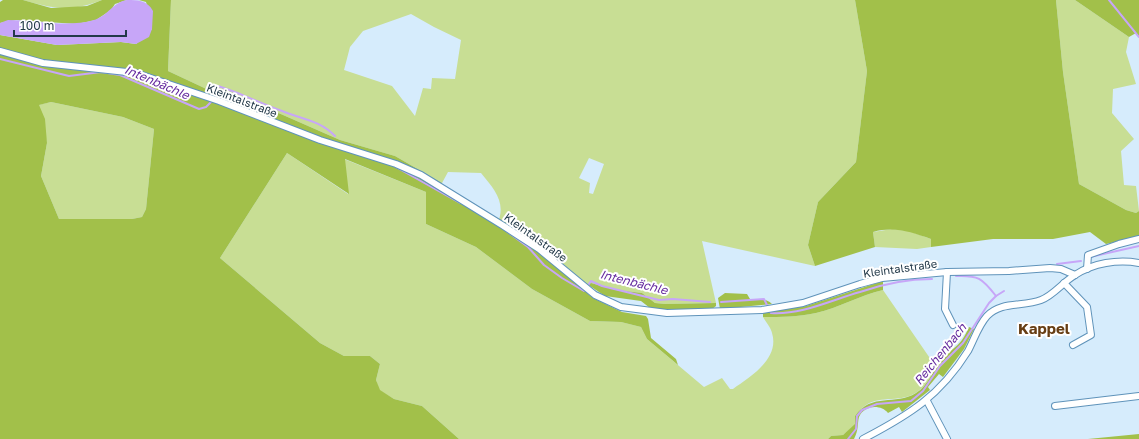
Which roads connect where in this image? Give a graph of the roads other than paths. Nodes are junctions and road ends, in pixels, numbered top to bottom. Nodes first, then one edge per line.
1 (0, 51) edge
2 (1139, 239) edge
3 (1139, 263) edge
4 (1087, 264) junction
5 (947, 272) junction
6 (1075, 275) junction
7 (1064, 283) junction
8 (952, 325) dead end
9 (1074, 345) dead end
10 (1139, 396) edge
11 (927, 401) junction
12 (1055, 406) dead end
13 (862, 439) edge
14 (947, 439) edge

1 - 5 street, Kleintalstraße
2 - 4 street
3 - 4 street
4 - 6 street
5 - 6 street, Kleintalstraße
5 - 8 street
6 - 7 street
7 - 9 street
7 - 11 street
10 - 12 street
11 - 13 street
11 - 14 street

